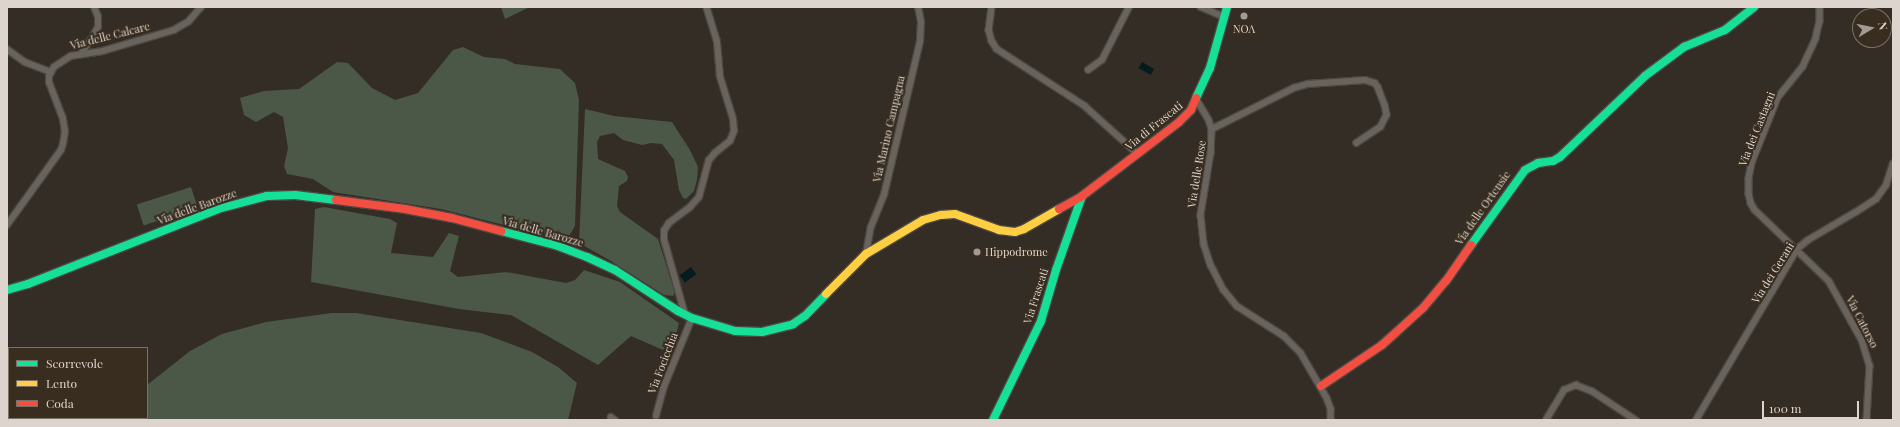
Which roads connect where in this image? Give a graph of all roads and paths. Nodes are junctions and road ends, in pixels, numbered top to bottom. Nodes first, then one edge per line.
1 (94, 7) edge
2 (201, 7) edge
3 (706, 7) edge
4 (918, 7) edge
5 (992, 7) edge
6 (1129, 7) edge
7 (1201, 7) edge
8 (1227, 7) edge
9 (1754, 7) edge
10 (1820, 7) edge
11 (1225, 17) junction
12 (7, 49) edge
13 (81, 54) junction
14 (1088, 70) dead end
15 (51, 72) junction
16 (1197, 100) junction
17 (1212, 129) junction
18 (1357, 143) dead end
19 (1137, 153) junction
20 (1893, 164) edge
21 (1082, 196) junction
22 (7, 224) edge
23 (1797, 249) junction
24 (866, 254) junction
25 (7, 291) edge
26 (688, 316) junction
27 (1321, 386) junction
28 (656, 416) dead end
29 (993, 420) edge
30 (1331, 420) edge
31 (1546, 420) edge
32 (1636, 420) edge
33 (1696, 420) edge
34 (1867, 420) edge

1 - 13 street
2 - 13 street, Via delle Calcare
3 - 26 street
4 - 24 street, Via Marino Campagna
5 - 19 street
6 - 14 street
7 - 11 street
8 - 11 main road, Via di Frascati
9 - 27 main road, Via delle Ortensie
10 - 23 street, Via dei Castagni
11 - 16 main road, Via di Frascati
12 - 15 street
13 - 15 street, Via delle Calcare
15 - 22 street
16 - 17 street, Via delle Rose
16 - 19 main road, Via di Frascati
17 - 18 street
17 - 27 street, Via delle Rose
19 - 21 main road, Via di Frascati
20 - 23 street, Via dei Gerani
21 - 24 main road, Via delle Barozze
21 - 29 main road, Via Frascati
23 - 33 street, Via dei Gerani
23 - 34 street, Via Catorso
24 - 26 main road, Via delle Barozze
25 - 26 main road, Via delle Barozze
26 - 28 street, Via Focicchia
27 - 30 street, Via delle Rose
31 - 32 street

